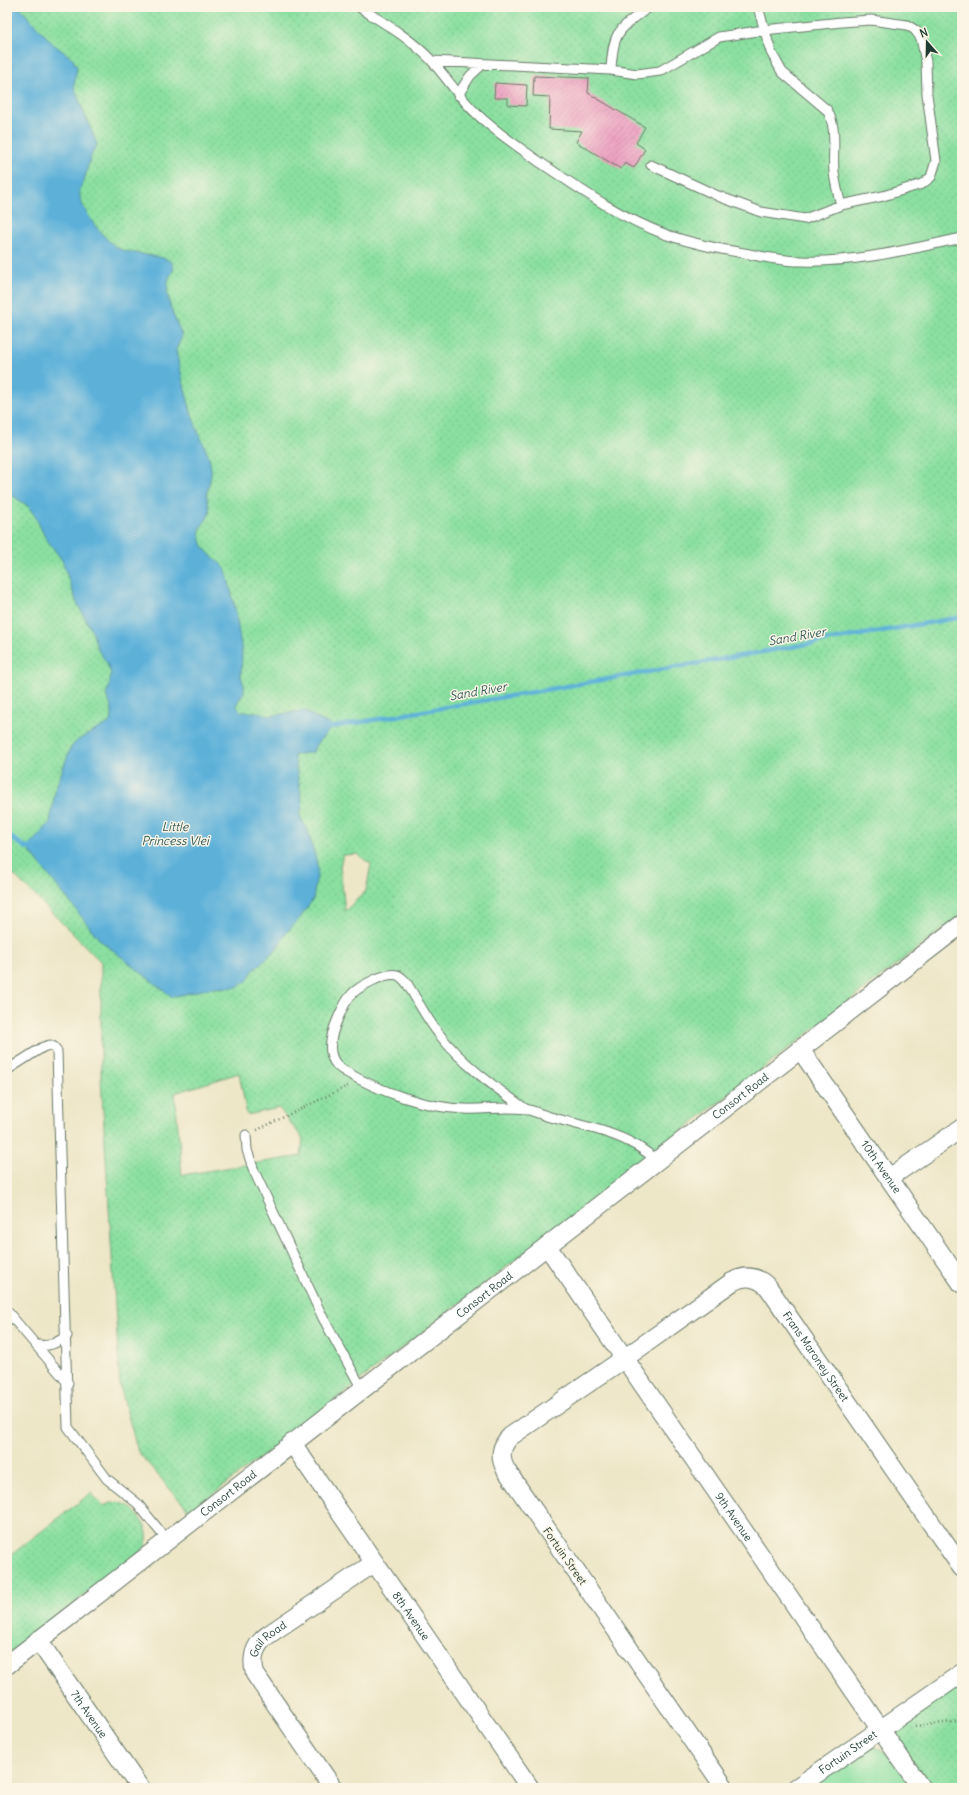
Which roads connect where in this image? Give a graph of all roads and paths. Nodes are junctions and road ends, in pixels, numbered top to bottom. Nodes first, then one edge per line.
1 (359, 7) edge
2 (649, 7) edge
3 (758, 7) edge
4 (764, 30) junction
5 (432, 61) junction
6 (483, 64) junction
7 (611, 70) junction
8 (458, 95) junction
9 (651, 165) dead end
10 (841, 205) junction
11 (962, 238) edge
12 (962, 924) edge
13 (800, 1049) junction
14 (7, 1070) edge
15 (361, 1079) junction
16 (526, 1110) junction
17 (962, 1128) edge
18 (246, 1135) joint
19 (657, 1160) junction
20 (889, 1178) junction
21 (546, 1246) junction
22 (962, 1284) edge
23 (7, 1311) edge
24 (67, 1336) junction
25 (35, 1344) junction
26 (625, 1358) junction
27 (68, 1383) junction
28 (362, 1389) junction
29 (292, 1443) junction
30 (167, 1540) junction
31 (374, 1563) junction
32 (962, 1568) edge
33 (38, 1640) junction
34 (7, 1665) edge
35 (962, 1673) edge
36 (962, 1721) edge
37 (910, 1726) dead end
38 (881, 1730) junction
39 (140, 1788) edge
40 (334, 1788) edge
41 (530, 1788) edge
42 (725, 1788) edge
43 (796, 1788) edge
44 (921, 1788) edge

1 - 5 lane
2 - 7 lane
3 - 4 lane
4 - 7 lane
4 - 10 lane
4 - 10 lane
5 - 6 lane
5 - 8 lane
6 - 7 lane
6 - 8 lane
8 - 11 lane
9 - 10 lane
12 - 13 street, Consort Road
13 - 19 street, Consort Road
13 - 20 street, 10th Avenue
14 - 24 lane
15 - 16 lane
15 - 16 lane
15 - 18 path
16 - 19 lane
17 - 20 street
18 - 28 lane
19 - 21 street, Consort Road
20 - 22 street, 10th Avenue
21 - 26 street, 9th Avenue
21 - 28 street, Consort Road
23 - 25 lane
24 - 25 lane
24 - 27 lane
25 - 27 lane
26 - 32 street, Frans Maroney Street
26 - 38 street, 9th Avenue
26 - 42 street, Fortuin Street
27 - 30 lane
28 - 29 street, Consort Road
29 - 30 street, Consort Road
29 - 31 street, 8th Avenue
30 - 33 street, Consort Road
31 - 40 street, Gail Road
31 - 41 street, 8th Avenue
33 - 34 street, Consort Road
33 - 39 street, 7th Avenue
35 - 38 street
36 - 37 path
38 - 43 street, Fortuin Street
38 - 44 street, 9th Avenue

